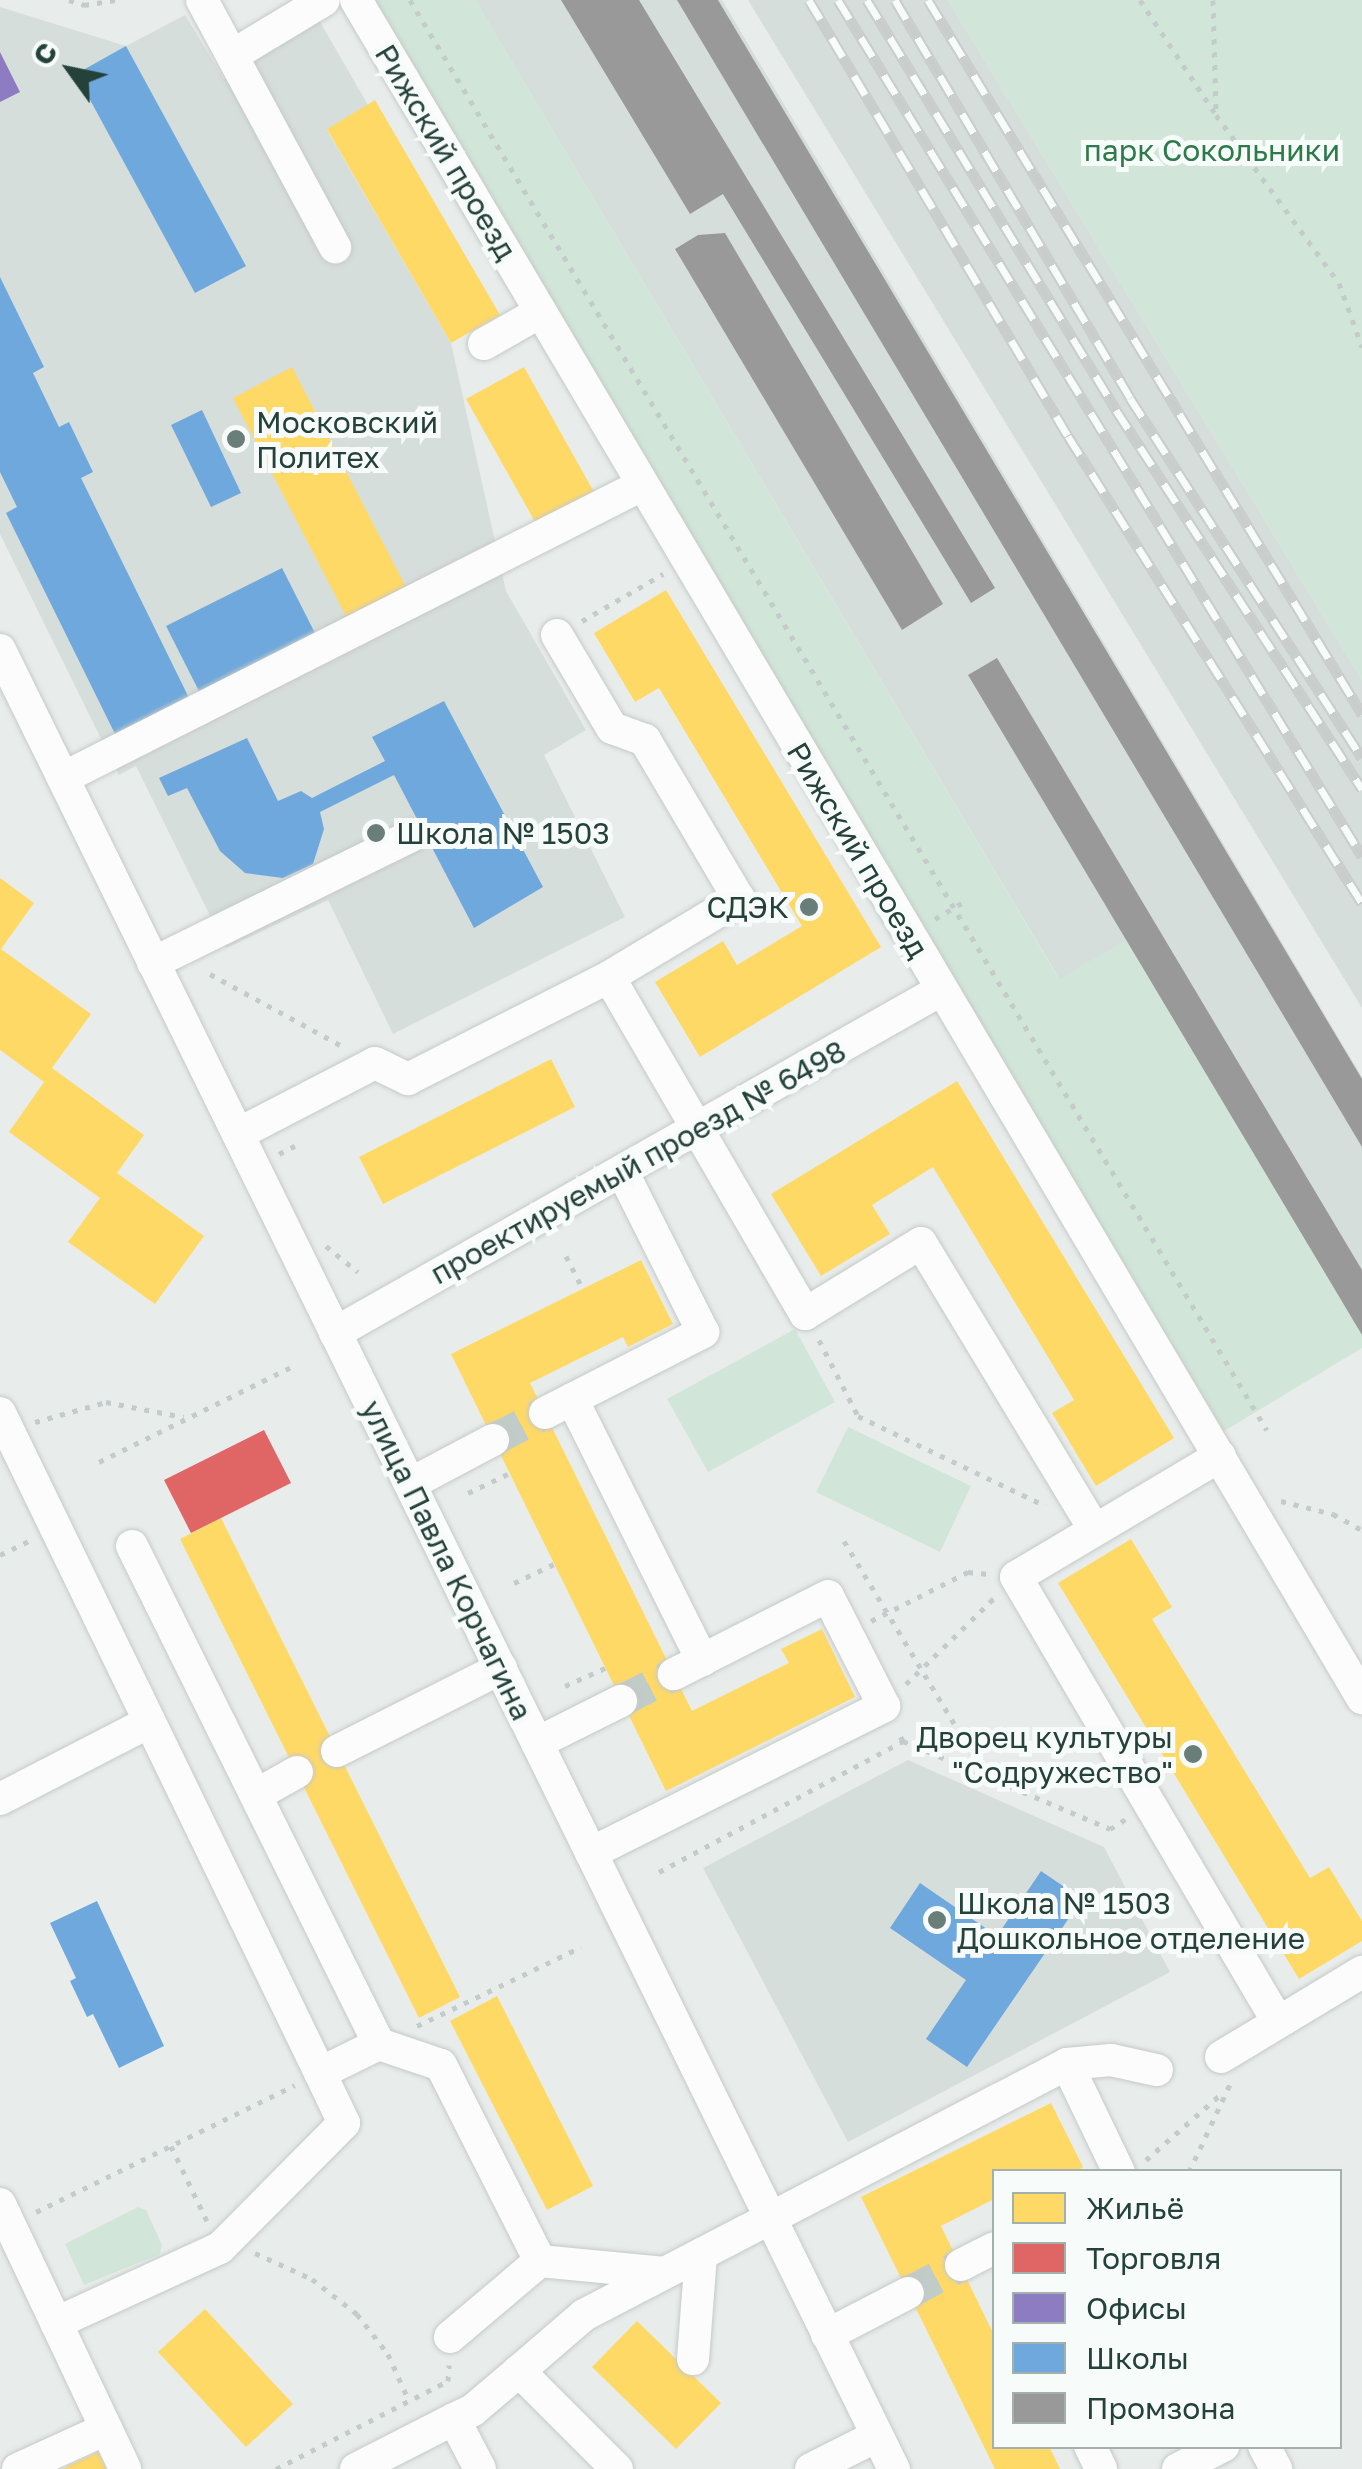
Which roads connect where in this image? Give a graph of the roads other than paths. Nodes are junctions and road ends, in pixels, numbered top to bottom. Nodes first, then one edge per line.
1 (202, 0) edge
2 (324, 0) edge
3 (356, 0) edge
4 (232, 55) junction
5 (336, 247) dead end
6 (540, 312) junction
7 (484, 344) dead end
8 (642, 484) junction
9 (557, 634) road end
10 (0, 650) edge
11 (63, 778) junction
12 (411, 836) dead end
13 (154, 962) junction
14 (609, 977) junction
15 (942, 990) junction
16 (696, 1129) junction
17 (238, 1134) junction
18 (622, 1171) junction
19 (335, 1332) junction
20 (4, 1422) edge
21 (493, 1440) tunnel mouth
22 (1220, 1456) junction
23 (410, 1484) junction
24 (1094, 1529) junction
25 (132, 1546) dead end
26 (501, 1668) junction
27 (1362, 1698) edge
28 (621, 1701) tunnel mouth
29 (149, 1722) junction
30 (537, 1743) junction
31 (338, 1751) dead end
32 (298, 1772) dead end
33 (256, 1796) junction
34 (0, 1800) edge
35 (591, 1853) junction
36 (1362, 1972) edge
37 (1278, 2022) junction
38 (380, 2044) junction
39 (1067, 2064) junction
40 (1228, 2067) road end
41 (1157, 2070) dead end
42 (320, 2073) junction
43 (1118, 2169) edge
44 (770, 2218) junction
45 (3, 2219) edge
46 (992, 2249) edge
47 (701, 2254) junction
48 (540, 2261) junction
49 (960, 2266) tunnel mouth
50 (664, 2272) junction
51 (908, 2292) tunnel mouth
52 (56, 2323) junction
53 (828, 2335) junction
54 (450, 2337) road end
55 (694, 2359) dead end
56 (519, 2371) junction
57 (454, 2419) junction
58 (106, 2429) junction
59 (877, 2436) junction
60 (1217, 2449) edge
61 (18, 2469) edge
62 (125, 2469) edge
63 (356, 2469) edge
64 (480, 2469) edge
65 (618, 2469) edge
66 (811, 2469) edge
67 (894, 2469) edge
68 (1178, 2469) edge

1 - 4 street
2 - 4 street
3 - 6 street, Рижский проезд
4 - 5 street
6 - 7 street
6 - 8 street, Рижский проезд
8 - 11 street
8 - 15 street, Рижский проезд
9 - 14 street
10 - 11 street, улица Павла Корчагина
11 - 13 street, улица Павла Корчагина
12 - 13 street
13 - 17 street, улица Павла Корчагина
14 - 16 street
14 - 17 street
15 - 16 street, проектируемый проезд № 6498
15 - 22 street, Рижский проезд
16 - 18 street, проектируемый проезд № 6498
16 - 24 street
17 - 19 street, улица Павла Корчагина
18 - 19 street, проектируемый проезд № 6498
18 - 35 street
19 - 23 street, улица Павла Корчагина
20 - 29 street
21 - 23 street
22 - 24 street
22 - 27 street, Рижский проезд
23 - 26 street, улица Павла Корчагина
24 - 37 street
25 - 33 street
26 - 30 street, улица Павла Корчагина
26 - 31 street
28 - 30 street
29 - 34 street
29 - 42 street
30 - 35 street, улица Павла Корчагина
32 - 33 street
33 - 38 street
35 - 44 street, улица Павла Корчагина
36 - 37 street
37 - 40 street
38 - 42 street
38 - 48 street
39 - 41 street
39 - 43 street
39 - 44 street
42 - 52 street
44 - 47 street
44 - 53 street, улица Павла Корчагина
45 - 52 street
46 - 49 street
47 - 50 street
47 - 55 street
48 - 50 street
48 - 54 street
50 - 56 street
51 - 53 street
52 - 58 street
53 - 59 street, улица Павла Корчагина
56 - 57 street
56 - 65 street
57 - 63 street
57 - 64 street
58 - 61 street
58 - 62 street
59 - 66 street
59 - 67 street, улица Павла Корчагина
60 - 68 street

